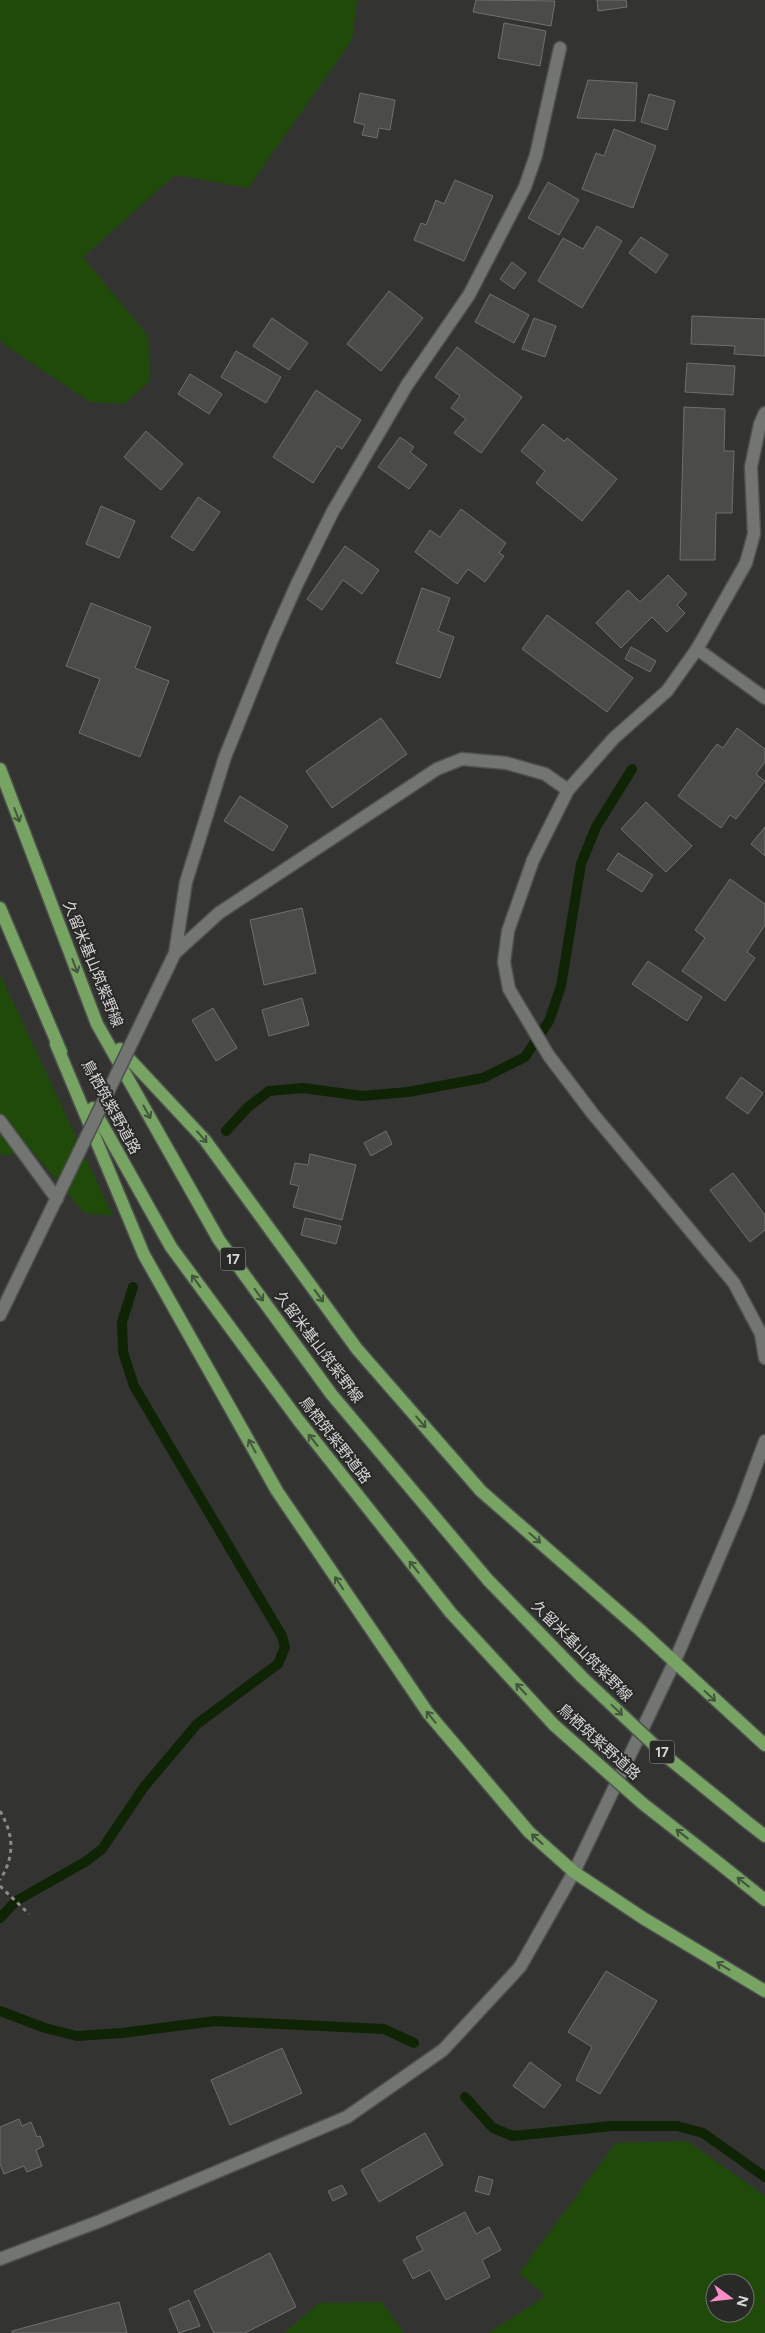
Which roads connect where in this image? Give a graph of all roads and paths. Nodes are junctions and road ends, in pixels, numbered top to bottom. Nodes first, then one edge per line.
1 (560, 48) dead end
2 (765, 413) edge
3 (697, 648) junction
4 (765, 698) edge
5 (0, 769) edge
6 (568, 790) junction
7 (0, 908) edge
8 (175, 953) junction
9 (98, 1024) junction
10 (56, 1044) junction
11 (0, 1121) edge
12 (57, 1199) junction
13 (0, 1315) edge
14 (763, 1334) edge
15 (765, 1358) edge
16 (765, 1441) edge
17 (674, 1663) junction
18 (765, 1745) edge
19 (0, 1811) edge
20 (765, 1836) edge
21 (574, 1872) junction
22 (0, 1880) edge
23 (0, 1886) edge
24 (765, 1900) edge
25 (29, 1914) dead end
26 (765, 1991) edge
27 (0, 2259) edge

1 - 8 street
2 - 3 street
3 - 4 street
3 - 6 street
5 -> 9 main road, 久留米基山筑紫野線 / 17
6 - 8 street
6 - 14 street
7 - 10 main road, 鳥栖筑紫野道路
8 - 12 street, bridge
9 -> 17 main road
9 -> 20 main road, 久留米基山筑紫野線 / 17, bridge
21 -> 10 main road
24 -> 10 main road, 鳥栖筑紫野道路, bridge
11 - 12 street
12 - 13 street
14 - 15 street
16 - 17 street
17 -> 18 main road
17 - 21 street
19 - 22 path
26 -> 21 main road
21 - 27 street
23 - 25 path

